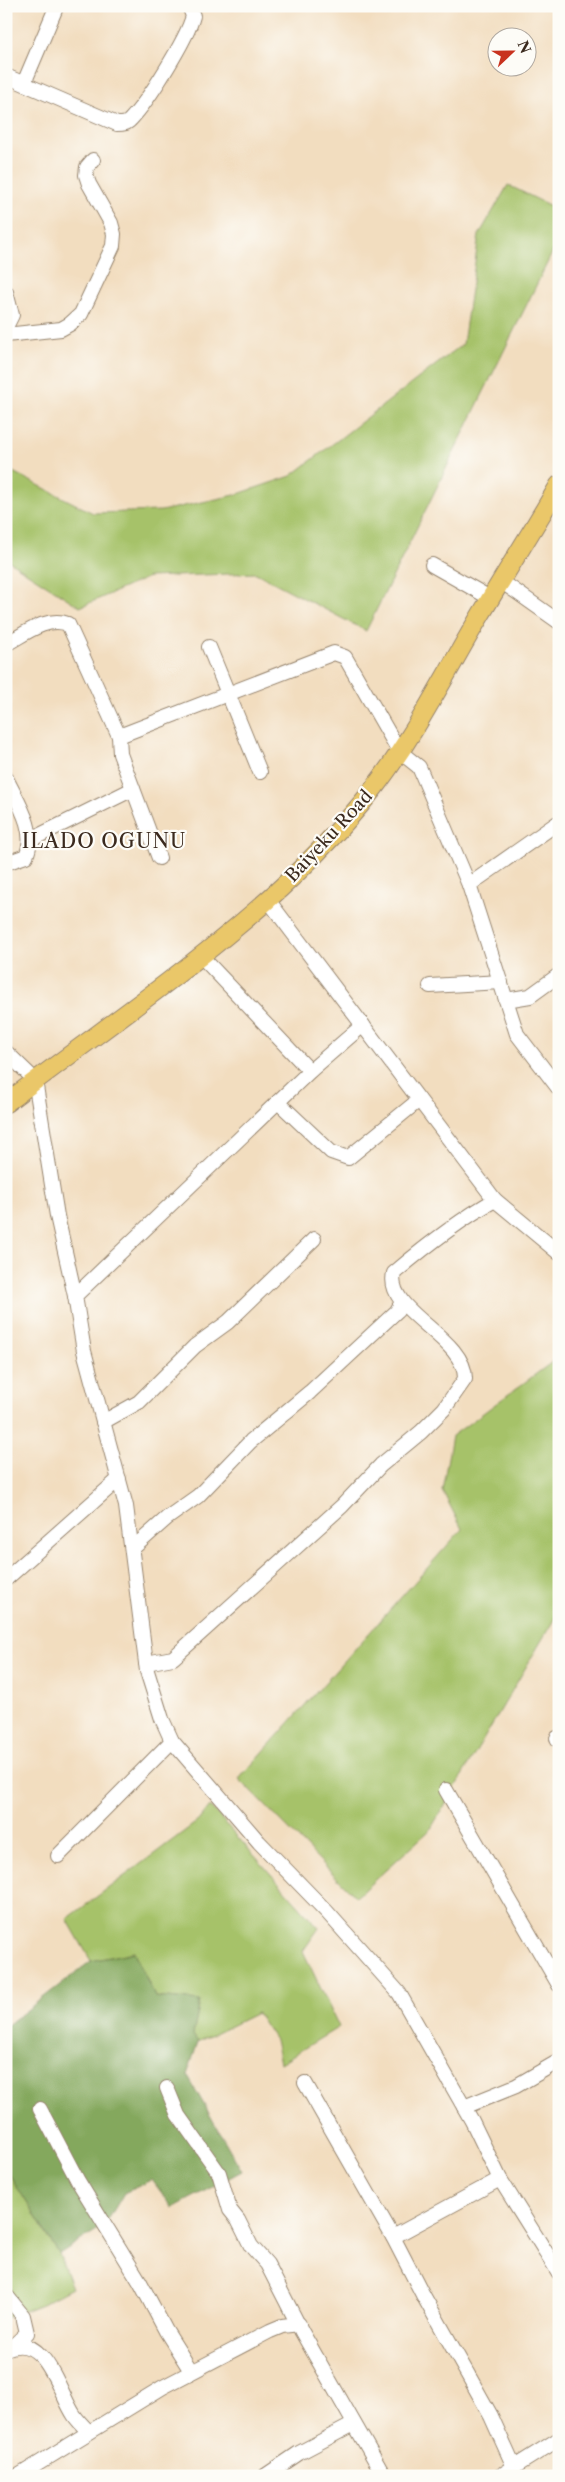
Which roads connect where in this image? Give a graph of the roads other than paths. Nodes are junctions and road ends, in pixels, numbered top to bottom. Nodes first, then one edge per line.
1 (189, 6) edge
2 (55, 10) dead end
3 (6, 76) edge
4 (24, 83) junction
5 (93, 160) dead end
6 (6, 292) edge
7 (6, 327) edge
8 (6, 334) edge
9 (559, 485) edge
10 (432, 565) dead end
11 (501, 581) junction
12 (490, 598) junction
13 (559, 622) edge
14 (6, 644) edge
15 (209, 647) dead end
16 (228, 693) junction
17 (119, 736) junction
18 (399, 751) junction
19 (260, 772) dead end
20 (6, 778) edge
21 (133, 789) junction
22 (559, 822) edge
23 (32, 840) junction
24 (160, 858) dead end
25 (6, 863) edge
26 (469, 885) junction
27 (268, 900) junction
28 (201, 956) junction
29 (559, 976) edge
30 (501, 982) junction
31 (430, 986) dead end
32 (506, 1000) junction
33 (363, 1025) junction
34 (6, 1052) edge
35 (310, 1071) junction
36 (35, 1080) junction
37 (559, 1089) edge
38 (419, 1100) junction
39 (278, 1102) junction
40 (6, 1103) edge
41 (495, 1200) junction
42 (314, 1239) dead end
43 (559, 1253) edge
44 (75, 1296) junction
45 (402, 1302) junction
46 (103, 1422) junction
47 (119, 1480) junction
48 (132, 1549) junction
49 (6, 1579) edge
50 (146, 1663) junction
51 (172, 1741) junction
52 (446, 1790) dead end
53 (58, 1856) dead end
54 (559, 1985) edge
55 (559, 2061) edge
56 (305, 2083) dead end
57 (167, 2088) dead end
58 (464, 2108) junction
59 (40, 2109) dead end
60 (500, 2179) junction
61 (393, 2237) junction
62 (559, 2273) edge
63 (6, 2295) edge
64 (299, 2324) junction
65 (10, 2347) edge
66 (191, 2371) junction
67 (354, 2424) junction
68 (89, 2432) junction
69 (559, 2439) edge
70 (514, 2468) junction
71 (18, 2476) edge
72 (265, 2476) edge
73 (384, 2476) edge
74 (500, 2476) edge

1 - 4 street
2 - 4 street
3 - 4 street
5 - 8 street
6 - 7 street
9 - 11 main road, Baiyeku Road
10 - 12 street
11 - 12 main road, Baiyeku Road
11 - 13 street
12 - 18 main road, Baiyeku Road
14 - 17 street
15 - 16 street
16 - 17 street
16 - 18 street
16 - 19 street
17 - 21 street
18 - 26 street
18 - 27 main road, Baiyeku Road
20 - 23 street
21 - 23 street
21 - 24 street
22 - 26 street
23 - 25 street
26 - 30 street
27 - 28 main road, Baiyeku Road
27 - 33 street
28 - 35 street
28 - 36 main road, Baiyeku Road
29 - 32 street
30 - 31 street
30 - 32 street
32 - 37 street
33 - 35 street
33 - 38 street
34 - 36 street
35 - 39 street
36 - 40 main road, Baiyeku Road
36 - 44 street
38 - 39 street
38 - 41 street
39 - 44 street
41 - 43 street
41 - 45 street
42 - 46 street
44 - 46 street
45 - 48 street
45 - 50 street
46 - 47 street
47 - 48 street
47 - 49 street
48 - 50 street
50 - 51 street
51 - 53 street
51 - 58 street
52 - 54 street
55 - 58 street
56 - 61 street
57 - 64 street
58 - 60 street
59 - 66 street
60 - 61 street
60 - 62 street
61 - 70 street
63 - 65 street
64 - 66 street
64 - 67 street
65 - 68 street
66 - 68 street
67 - 72 street
67 - 73 street
68 - 71 street
69 - 70 street
70 - 74 street

